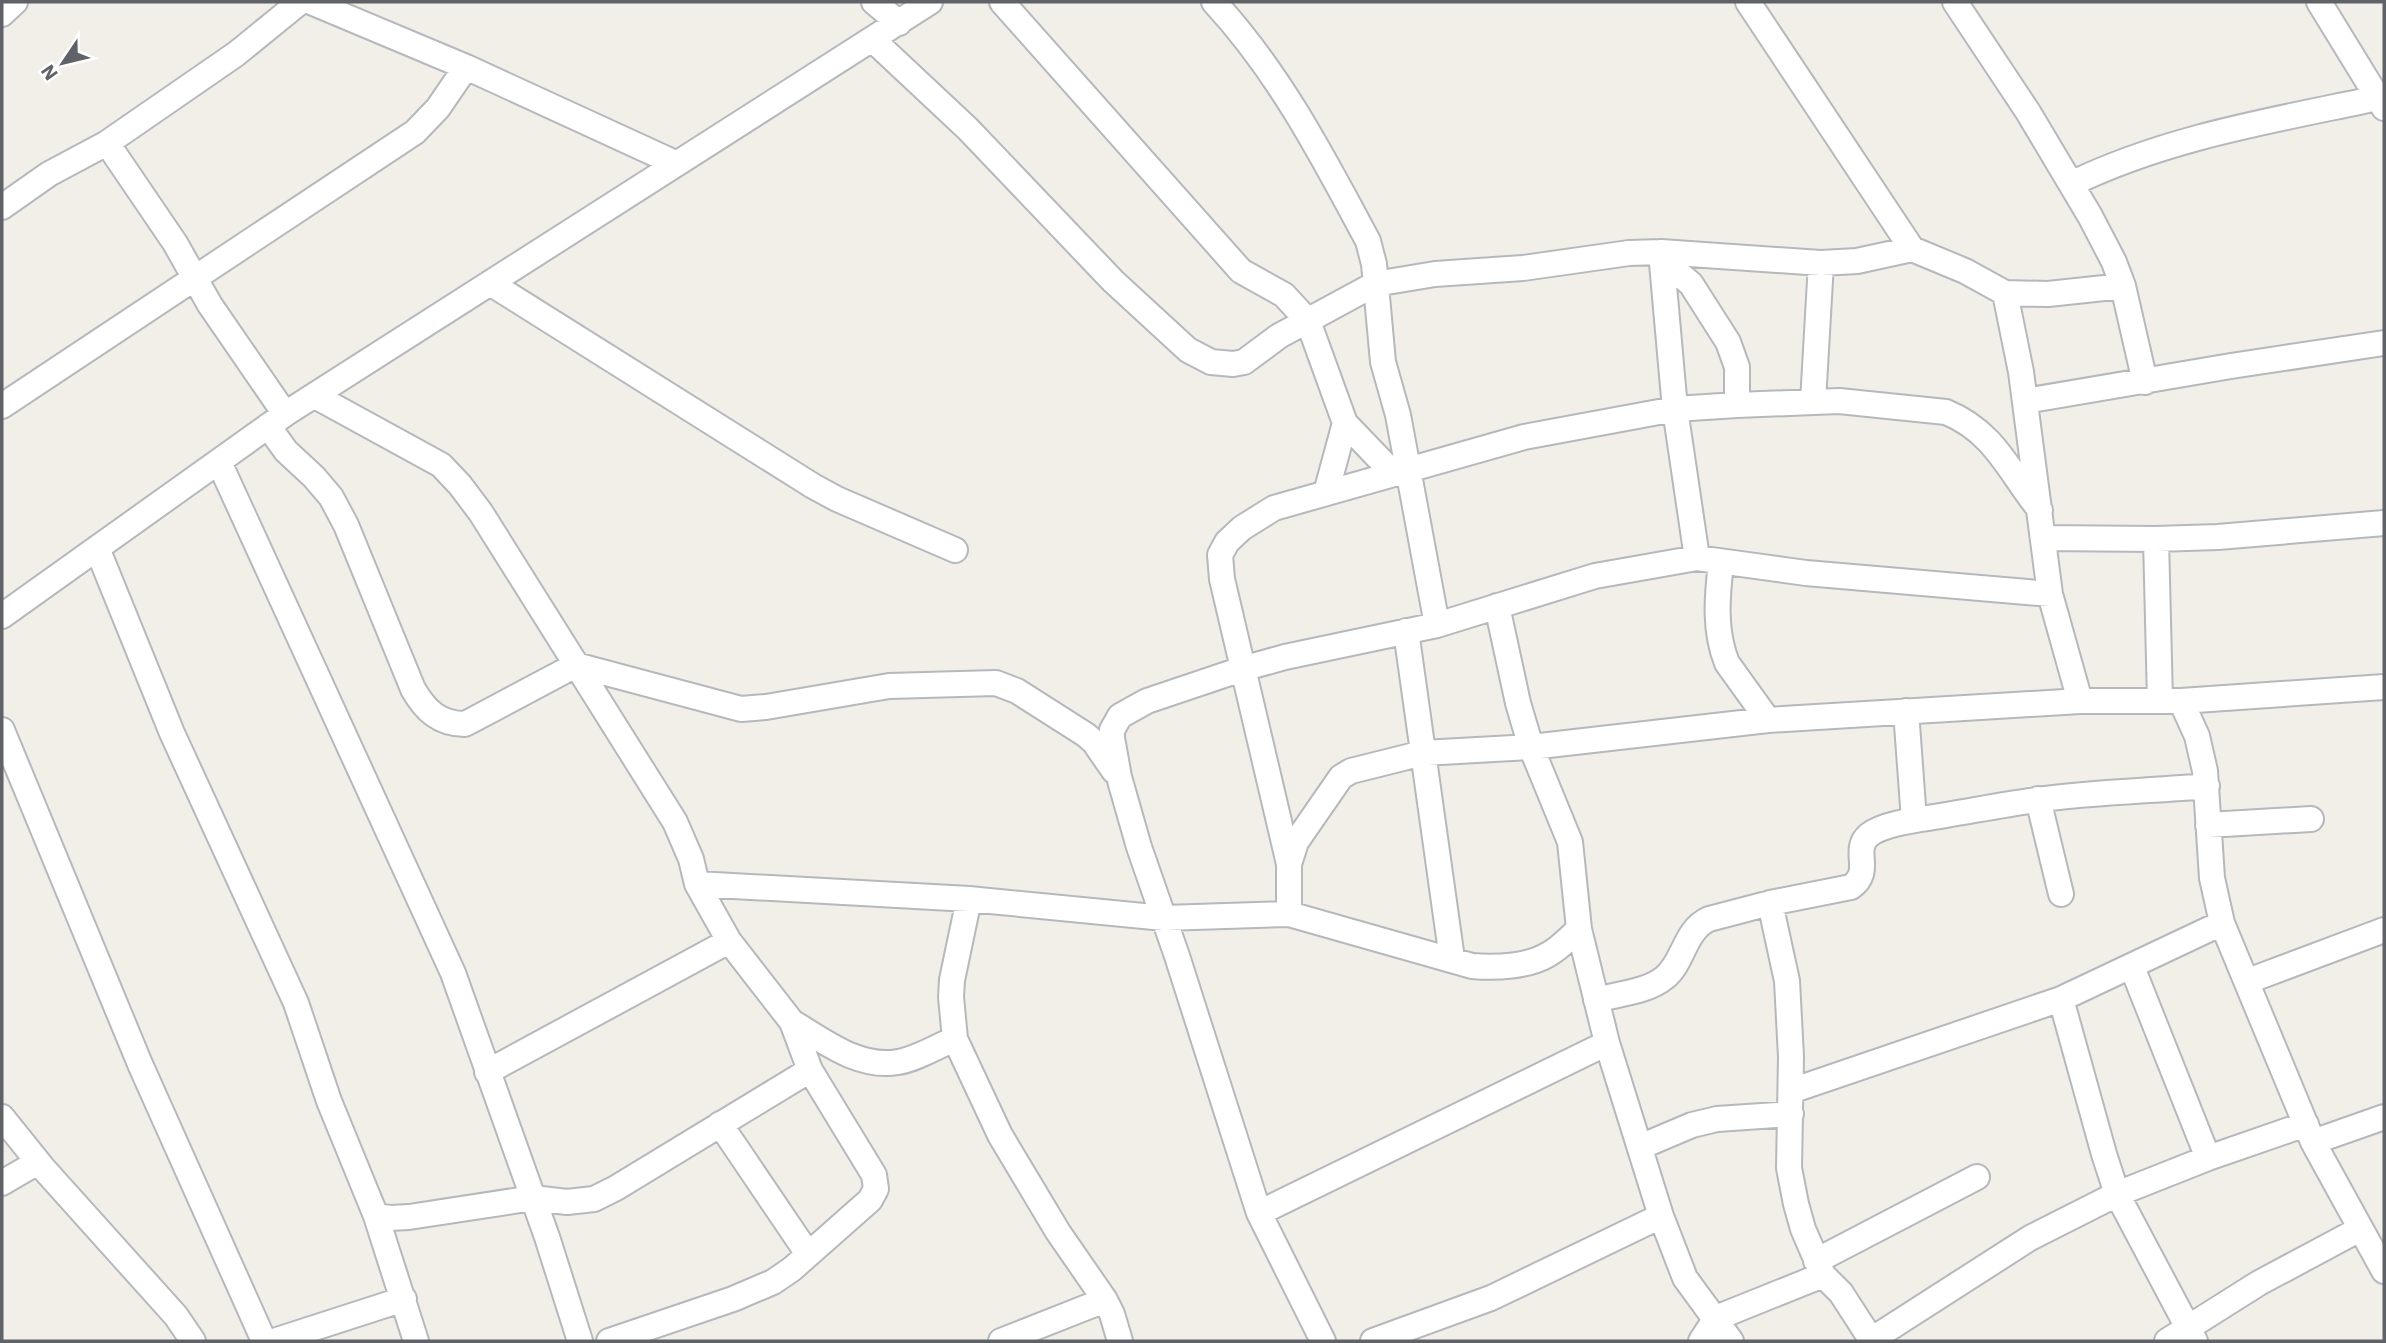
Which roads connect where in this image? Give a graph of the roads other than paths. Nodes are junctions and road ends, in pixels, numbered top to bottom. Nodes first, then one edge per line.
1 (15, 2) edge
2 (300, 2) edge
3 (311, 2) edge
4 (874, 2) edge
5 (930, 2) edge
6 (1002, 2) edge
7 (1214, 2) edge
8 (1748, 2) edge
9 (1955, 2) edge
10 (2319, 2) edge
11 (2, 14) edge
12 (899, 23) junction
13 (873, 40) junction
14 (466, 67) junction
15 (2381, 103) edge
16 (107, 143) junction
17 (675, 163) junction
18 (2071, 184) junction
19 (2, 207) edge
20 (1912, 249) junction
21 (1662, 258) junction
22 (1821, 263) junction
23 (194, 278) junction
24 (490, 283) junction
25 (1376, 284) junction
26 (2123, 286) junction
27 (2006, 293) junction
28 (1308, 321) junction
29 (2384, 343) edge
30 (2145, 382) junction
31 (315, 396) junction
32 (2025, 401) junction
33 (1813, 402) junction
34 (1737, 405) junction
35 (2, 406) edge
36 (1675, 409) junction
37 (277, 420) junction
38 (1345, 423) junction
39 (2029, 427) junction
40 (1986, 436) junction
41 (219, 462) junction
42 (1399, 471) junction
43 (1326, 493) junction
44 (2040, 510) junction
45 (2384, 523) edge
46 (2043, 538) junction
47 (2084, 538) junction
48 (2156, 539) junction
49 (97, 548) junction
50 (956, 550) dead end
51 (1709, 561) junction
52 (2049, 585) junction
53 (1497, 606) junction
54 (2, 616) edge
55 (1437, 625) junction
56 (1406, 631) junction
57 (576, 665) junction
58 (1242, 669) junction
59 (2384, 687) edge
60 (2080, 701) junction
61 (2170, 701) junction
62 (1906, 712) junction
63 (1768, 720) junction
64 (2, 730) edge
65 (1531, 747) junction
66 (1423, 753) junction
67 (1119, 777) junction
68 (2207, 786) junction
69 (2038, 799) junction
70 (2311, 818) dead end
71 (1914, 820) junction
72 (2208, 825) junction
73 (1289, 864) junction
74 (697, 884) junction
75 (2061, 894) dead end
76 (969, 899) junction
77 (1770, 903) junction
78 (1289, 914) junction
79 (1164, 918) junction
80 (2222, 923) junction
81 (1579, 929) junction
82 (2384, 930) edge
83 (729, 941) junction
84 (1547, 956) junction
85 (1452, 960) junction
86 (2132, 967) junction
87 (1589, 968) junction
88 (2248, 981) junction
89 (2061, 999) junction
90 (1596, 1000) junction
91 (792, 1021) junction
92 (955, 1039) junction
93 (1607, 1043) junction
94 (810, 1070) junction
95 (487, 1072) junction
96 (1791, 1103) junction
97 (2384, 1116) edge
98 (2, 1117) edge
99 (720, 1124) junction
100 (2310, 1133) junction
101 (1640, 1147) junction
102 (2208, 1158) junction
103 (38, 1162) junction
104 (1977, 1177) dead end
105 (2, 1183) edge
106 (2117, 1194) junction
107 (533, 1198) junction
108 (1259, 1213) junction
109 (376, 1216) junction
110 (1661, 1216) junction
111 (2360, 1228) junction
112 (808, 1254) junction
113 (1820, 1268) junction
114 (2384, 1271) edge
115 (404, 1299) junction
116 (1105, 1300) junction
117 (1716, 1318) junction
118 (2191, 1334) edge
119 (192, 1341) edge
120 (264, 1341) edge
121 (274, 1341) edge
122 (416, 1341) edge
123 (580, 1341) edge
124 (609, 1341) edge
125 (1000, 1341) edge
126 (1119, 1341) edge
127 (1323, 1341) edge
128 (1373, 1341) edge
129 (1701, 1341) edge
130 (1731, 1341) edge
131 (1871, 1341) edge
132 (2167, 1341) edge

1 - 11 street
2 - 16 street
3 - 14 street
4 - 12 street
5 - 12 street
6 - 28 street
7 - 25 street
8 - 20 street
9 - 18 street
10 - 15 street
12 - 13 street
13 - 17 street
13 - 28 street
14 - 17 street
14 - 23 street
15 - 18 street
16 - 19 street
16 - 23 street
17 - 24 street
18 - 26 street
20 - 22 street
20 - 27 street
21 - 22 street
21 - 25 street
21 - 34 street
21 - 36 street
22 - 33 street
23 - 35 street
23 - 37 street
24 - 31 street
24 - 50 street
25 - 28 street
25 - 42 street
26 - 27 street
26 - 30 street
27 - 32 street
28 - 38 street
29 - 30 street
30 - 32 street
31 - 37 street
31 - 57 street
32 - 39 street
33 - 34 street
33 - 40 street
34 - 36 street
36 - 42 street
36 - 51 street
37 - 41 street
37 - 57 street
38 - 42 street
38 - 43 street
39 - 40 street
39 - 44 street
40 - 44 street
41 - 49 street
41 - 95 street
42 - 43 street
42 - 55 street
43 - 58 street
44 - 46 street
45 - 48 street
46 - 47 street
46 - 52 street
47 - 48 street
47 - 52 street
48 - 61 street
49 - 54 street
49 - 109 street
51 - 52 street
51 - 53 street
51 - 63 street
52 - 60 street
53 - 55 street
53 - 65 street
55 - 56 street
56 - 58 street
56 - 66 street
57 - 67 street
57 - 74 street
58 - 67 street
58 - 73 street
59 - 61 street
60 - 61 street
60 - 62 street
61 - 68 street
62 - 63 street
62 - 71 street
63 - 65 street
64 - 120 street
65 - 66 street
65 - 81 street
66 - 73 street
66 - 85 street
67 - 79 street
68 - 69 street
68 - 72 street
69 - 71 street
69 - 75 street
70 - 72 street
71 - 77 street
72 - 80 street
73 - 78 street
74 - 76 street
74 - 83 street
76 - 79 street
76 - 92 street
77 - 90 street
77 - 96 street
78 - 79 street
78 - 85 street
79 - 108 street
80 - 86 street
80 - 88 street
81 - 84 street
81 - 87 street
82 - 88 street
83 - 91 street
83 - 95 street
84 - 85 street
84 - 87 street
86 - 89 street
86 - 102 street
87 - 90 street
88 - 100 street
89 - 96 street
89 - 106 street
90 - 93 street
91 - 92 street
91 - 94 street
92 - 116 street
93 - 101 street
93 - 108 street
94 - 99 street
94 - 112 street
95 - 107 street
96 - 101 street
96 - 113 street
97 - 100 street
98 - 103 street
99 - 107 street
99 - 112 street
100 - 102 street
100 - 111 street
101 - 110 street
102 - 106 street
103 - 105 street
103 - 119 street
104 - 113 street
106 - 118 street
106 - 131 street
107 - 109 street
107 - 123 street
108 - 127 street
109 - 115 street
110 - 117 street
110 - 128 street
111 - 114 street
111 - 118 street
112 - 124 street
113 - 117 street
113 - 131 street
115 - 121 street
115 - 122 street
116 - 125 street
116 - 126 street
117 - 129 street
117 - 130 street
118 - 132 street

